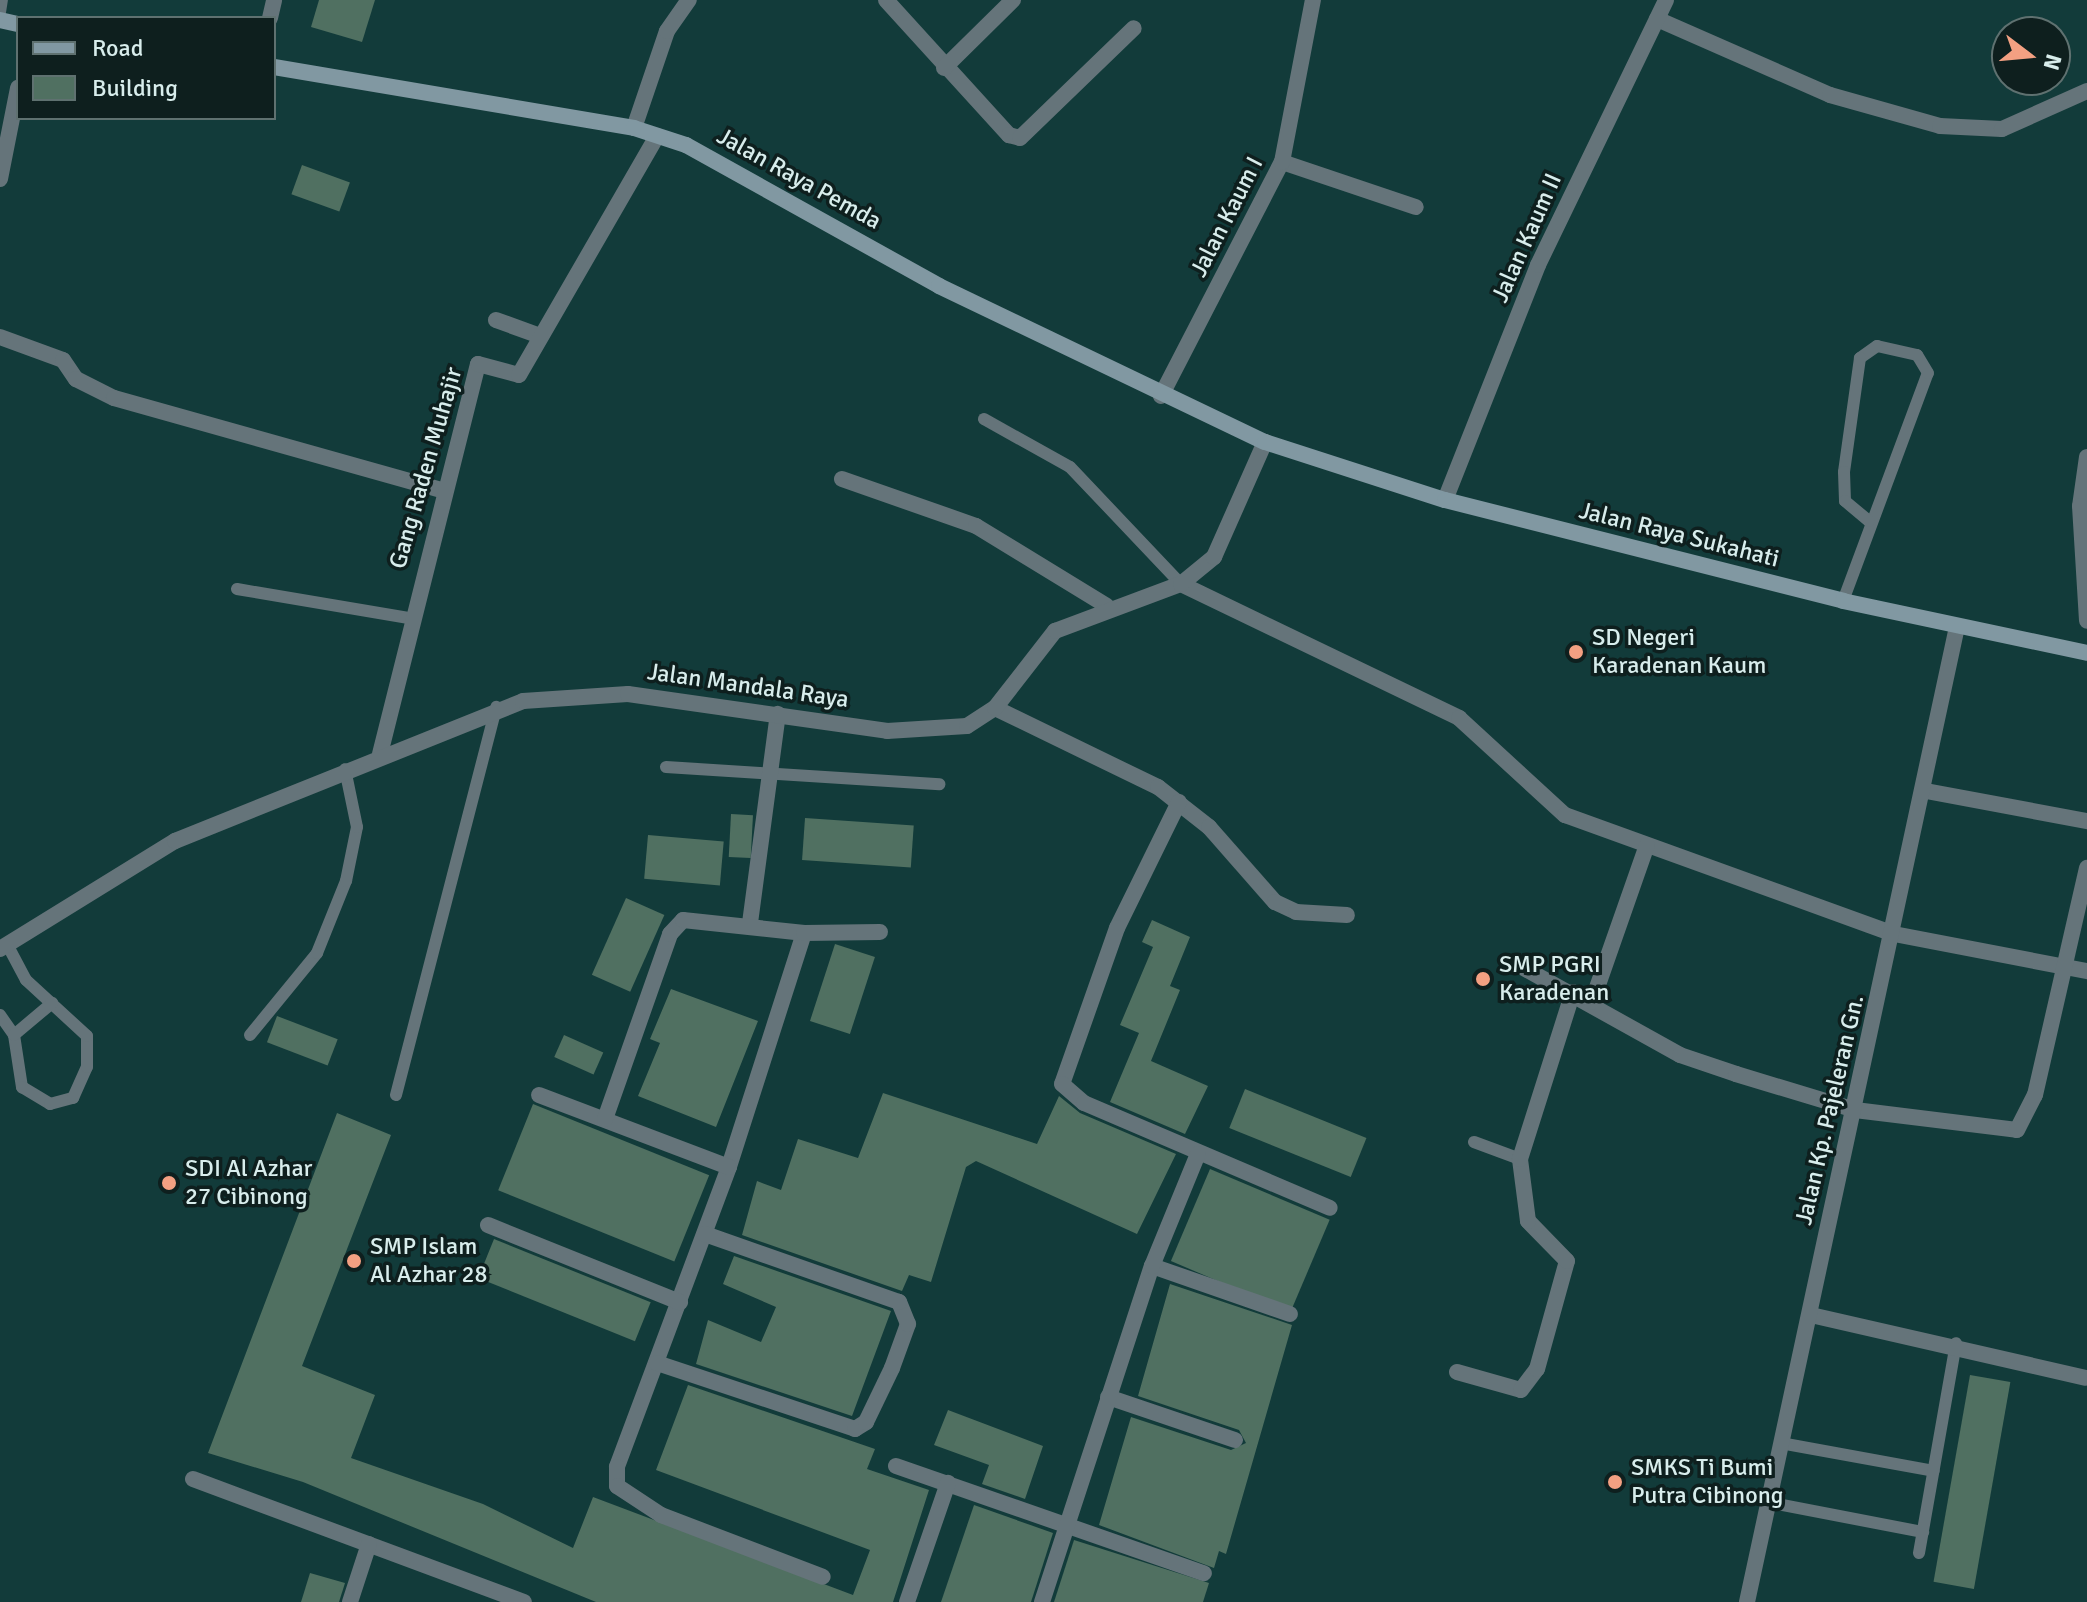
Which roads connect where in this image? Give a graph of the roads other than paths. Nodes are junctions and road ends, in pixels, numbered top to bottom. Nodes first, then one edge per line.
1 (2, 0) edge
2 (689, 0) edge
3 (886, 0) edge
4 (1013, 0) edge
5 (1313, 0) edge
6 (1666, 0) edge
7 (0, 12) edge
8 (1657, 19) junction
9 (1134, 28) dead end
10 (276, 67) edge
11 (944, 68) junction
12 (2087, 91) edge
13 (16, 98) edge
14 (2066, 105) junction
15 (2087, 112) edge
16 (634, 128) junction
17 (657, 136) junction
18 (1282, 162) junction
19 (0, 179) edge
20 (1416, 207) dead end
21 (496, 320) dead end
22 (540, 336) junction
23 (0, 337) edge
24 (1161, 396) junction
25 (984, 419) dead end
26 (1265, 442) junction
27 (2087, 457) edge
28 (842, 479) dead end
29 (441, 490) junction
30 (1445, 500) junction
31 (1869, 521) junction
32 (1181, 584) junction
33 (237, 589) dead end
34 (1843, 601) junction
35 (1107, 606) junction
36 (409, 618) junction
37 (2087, 621) edge
38 (1957, 627) junction
39 (2087, 653) edge
40 (496, 707) junction
41 (995, 708) junction
42 (778, 714) junction
43 (380, 754) junction
44 (666, 767) dead end
45 (345, 769) junction
46 (769, 773) junction
47 (939, 784) dead end
48 (1926, 791) junction
49 (1179, 802) junction
50 (2087, 821) edge
51 (1647, 845) junction
52 (2087, 868) edge
53 (1347, 915) dead end
54 (750, 923) junction
55 (880, 932) dead end
56 (804, 933) junction
57 (1894, 934) junction
58 (3, 947) edge
59 (1522, 967) dead end
60 (2063, 967) junction
61 (2087, 971) edge
62 (1573, 992) junction
63 (1592, 1002) junction
64 (52, 1003) junction
65 (0, 1015) edge
66 (14, 1035) junction
67 (250, 1035) dead end
68 (396, 1095) dead end
69 (539, 1095) dead end
70 (1855, 1110) junction
71 (605, 1119) junction
72 (1474, 1142) dead end
73 (1198, 1154) junction
74 (1520, 1159) junction
75 (729, 1167) junction
76 (1330, 1208) dead end
77 (488, 1225) dead end
78 (705, 1234) junction
79 (1152, 1266) junction
80 (680, 1302) junction
81 (1290, 1314) dead end
82 (1811, 1315) junction
83 (1956, 1343) junction
84 (657, 1363) junction
85 (1457, 1372) dead end
86 (2085, 1378) dead end
87 (1108, 1397) junction
88 (1235, 1440) dead end
89 (1786, 1444) junction
90 (896, 1466) dead end
91 (1934, 1471) junction
92 (193, 1479) dead end
93 (948, 1483) junction
94 (1772, 1503) junction
95 (1068, 1526) junction
96 (1923, 1532) junction
97 (369, 1544) junction
98 (1919, 1553) dead end
99 (1204, 1573) dead end
100 (823, 1577) dead end
101 (489, 1596) edge
102 (350, 1602) edge
103 (524, 1602) edge
104 (907, 1602) edge
105 (1042, 1602) edge
106 (1747, 1602) edge

1 - 7 lane
2 - 16 street
3 - 11 street
4 - 11 street
5 - 18 street, Jalan Kaum I
6 - 8 street, Jalan Kaum II
8 - 14 street
8 - 30 street, Jalan Kaum II
9 - 11 street
10 - 16 main road, Jalan Raya Pemda
12 - 14 street
13 - 19 street
14 - 15 street
16 - 17 main road, Jalan Raya Pemda
17 - 22 street, Gang Raden Muhajir
17 - 24 main road, Jalan Raya Pemda
18 - 20 street
18 - 24 street, Jalan Kaum I
21 - 22 street
22 - 29 street, Gang Raden Muhajir
23 - 29 street
24 - 26 main road, Jalan Raya Pemda
25 - 32 lane
26 - 30 main road, Jalan Raya Sukahati
26 - 32 street, Jalan Mandala Raya
27 - 37 street
28 - 35 street
29 - 36 street, Gang Raden Muhajir
30 - 34 main road, Jalan Raya Sukahati
31 - 31 lane
31 - 34 lane
32 - 35 street, Jalan Mandala Raya
32 - 51 street
33 - 36 lane
34 - 38 main road, Jalan Raya Sukahati
35 - 41 street, Jalan Mandala Raya
36 - 43 street, Gang Raden Muhajir
38 - 39 main road, Jalan Raya Sukahati
38 - 48 street, Jalan Kp. Pajeleran Gn.
40 - 42 street, Jalan Mandala Raya
40 - 43 street, Jalan Mandala Raya
40 - 68 lane
41 - 42 street, Jalan Mandala Raya
41 - 49 street
42 - 46 street
43 - 45 street, Jalan Mandala Raya
44 - 46 lane
45 - 58 street, Jalan Mandala Raya
45 - 67 lane
46 - 47 lane
46 - 54 street
48 - 50 street
48 - 57 street, Jalan Kp. Pajeleran Gn.
49 - 53 street
49 - 73 street
51 - 57 street
51 - 63 street
52 - 60 street
54 - 56 street
54 - 71 street
55 - 56 street
56 - 75 street
57 - 60 street
57 - 70 street, Jalan Kp. Pajeleran Gn.
58 - 64 lane
59 - 62 street
60 - 61 street
60 - 70 street
62 - 63 street
62 - 74 street
63 - 70 street
64 - 66 lane
64 - 66 lane
65 - 66 lane
69 - 71 street
70 - 82 street, Jalan Kp. Pajeleran Gn.
71 - 75 street
72 - 74 lane
73 - 76 street
73 - 79 street
74 - 85 street
75 - 78 street
77 - 80 street
78 - 80 street
78 - 84 street
79 - 81 street
79 - 87 street
80 - 84 street
82 - 83 street
82 - 89 street, Jalan Kp. Pajeleran Gn.
83 - 86 street
83 - 91 lane
84 - 100 street
87 - 88 street
87 - 95 street
89 - 91 lane
89 - 94 street, Jalan Kp. Pajeleran Gn.
90 - 93 street
91 - 96 lane
92 - 97 street
93 - 95 street
93 - 104 street
94 - 96 lane
94 - 106 street, Jalan Kp. Pajeleran Gn.
95 - 99 street
95 - 105 street
96 - 98 lane
97 - 101 street
97 - 102 street
101 - 103 street

